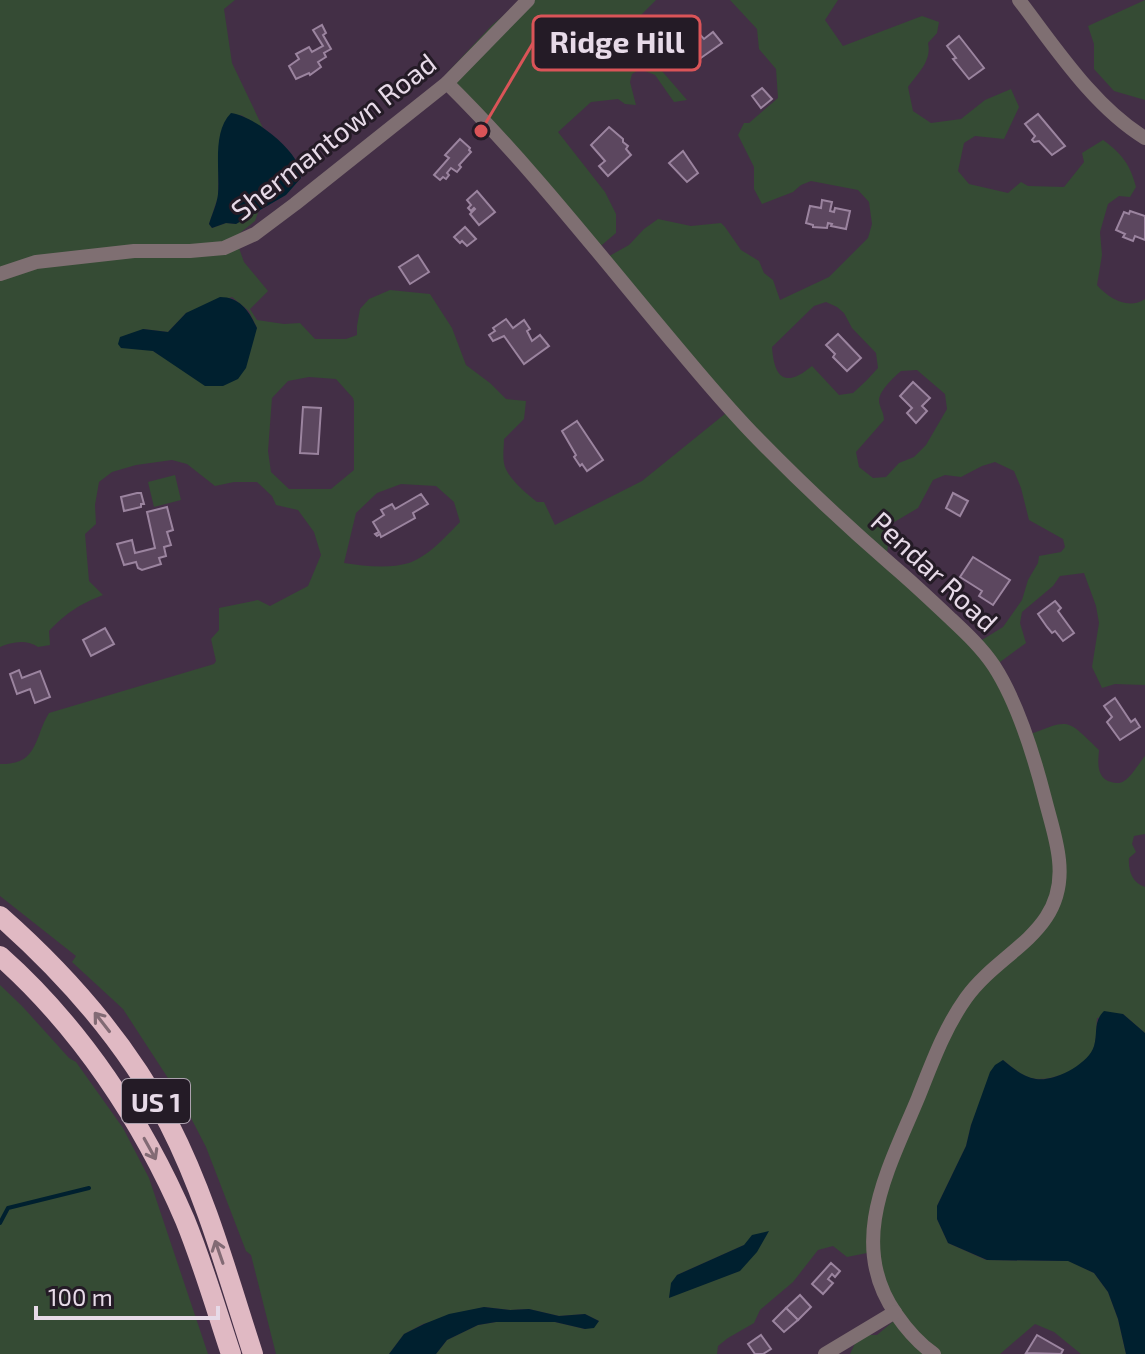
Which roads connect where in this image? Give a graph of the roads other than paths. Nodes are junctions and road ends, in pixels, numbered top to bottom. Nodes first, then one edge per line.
1 (528, 0) edge
2 (1019, 0) edge
3 (447, 83) junction
4 (1145, 138) edge
5 (0, 274) edge
6 (0, 916) edge
7 (0, 956) edge
8 (895, 1312) junction
9 (229, 1354) edge
10 (255, 1354) edge
11 (825, 1354) edge
12 (934, 1354) edge

1 - 3 street, Shermantown Road
2 - 4 street
3 - 5 street, Shermantown Road
3 - 8 street, Pendar Road
10 -> 6 highway, US 1
7 -> 9 highway, US 1
8 - 11 street
8 - 12 street, Pendar Road

